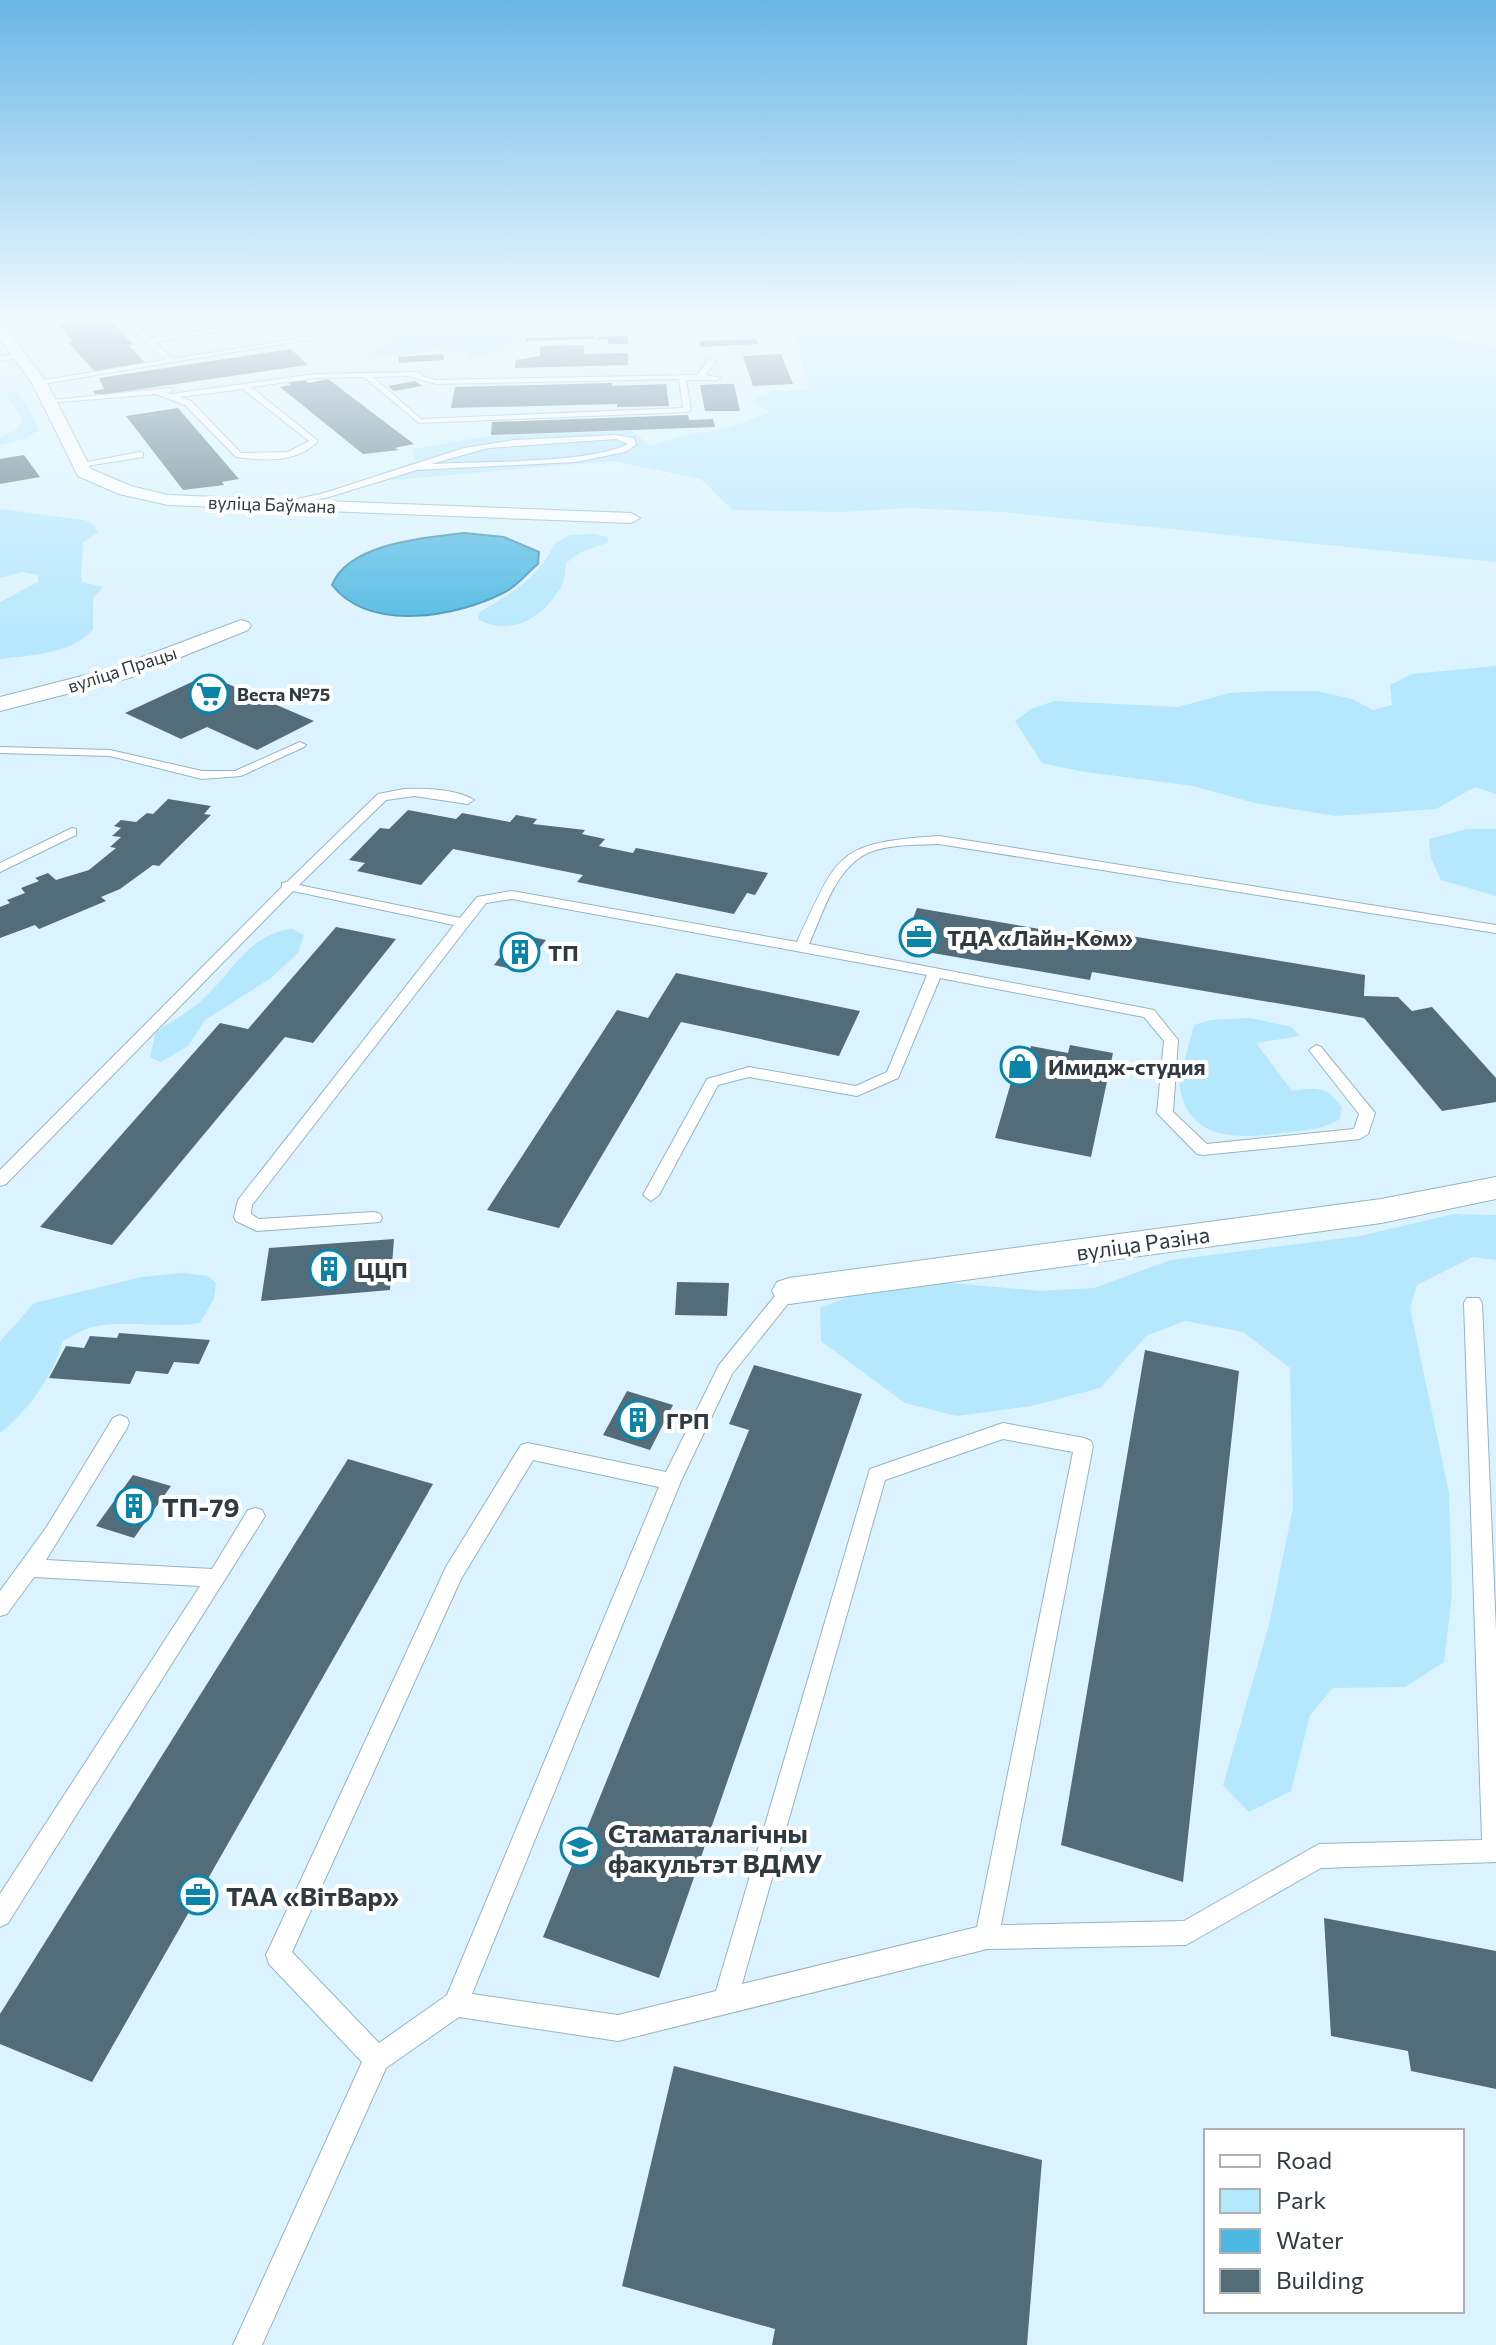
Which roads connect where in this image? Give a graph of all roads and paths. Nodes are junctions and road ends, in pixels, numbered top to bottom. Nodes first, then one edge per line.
1 (63, 430) edge
2 (215, 430) edge
3 (301, 430) edge
4 (140, 455) dead end
5 (80, 464) junction
6 (416, 467) junction
7 (277, 505) junction
8 (631, 518) dead end
9 (241, 626) dead end
10 (0, 704) edge
11 (300, 745) dead end
12 (0, 750) edge
13 (468, 800) dead end
14 (72, 832) dead end
15 (0, 868) edge
16 (287, 886) junction
17 (463, 923) junction
18 (1496, 929) edge
19 (801, 947) junction
20 (935, 972) junction
21 (1316, 1050) dead end
22 (0, 1180) edge
23 (1496, 1188) edge
24 (651, 1195) dead end
25 (374, 1218) dead end
26 (789, 1291) joint
27 (1473, 1303) dead end
28 (120, 1423) dead end
29 (671, 1481) junction
30 (255, 1516) dead end
31 (29, 1568) junction
32 (217, 1578) junction
33 (0, 1607) edge
34 (1495, 1851) edge
35 (0, 1915) edge
36 (987, 1937) junction
37 (725, 2001) junction
38 (456, 2004) junction
39 (377, 2059) junction
40 (247, 2345) edge

1 - 5 street
2 - 3 lane
4 - 5 lane
5 - 7 street, вуліца Баўмана
6 - 6 lane
6 - 7 lane
7 - 8 street, вуліца Баўмана
9 - 10 street, вуліца Працы
11 - 12 lane
13 - 16 lane
14 - 15 lane
16 - 17 lane
16 - 22 lane
17 - 19 lane
17 - 25 lane
18 - 19 lane
19 - 20 lane
20 - 21 lane
20 - 24 lane
23 - 26 street, вуліца Разіна
26 - 29 lane
27 - 34 lane
28 - 31 lane
29 - 38 lane
29 - 39 lane
30 - 32 lane
31 - 32 lane
31 - 33 lane
32 - 35 lane
34 - 36 lane
36 - 37 lane
36 - 37 lane
37 - 38 lane
38 - 39 lane
39 - 40 lane

